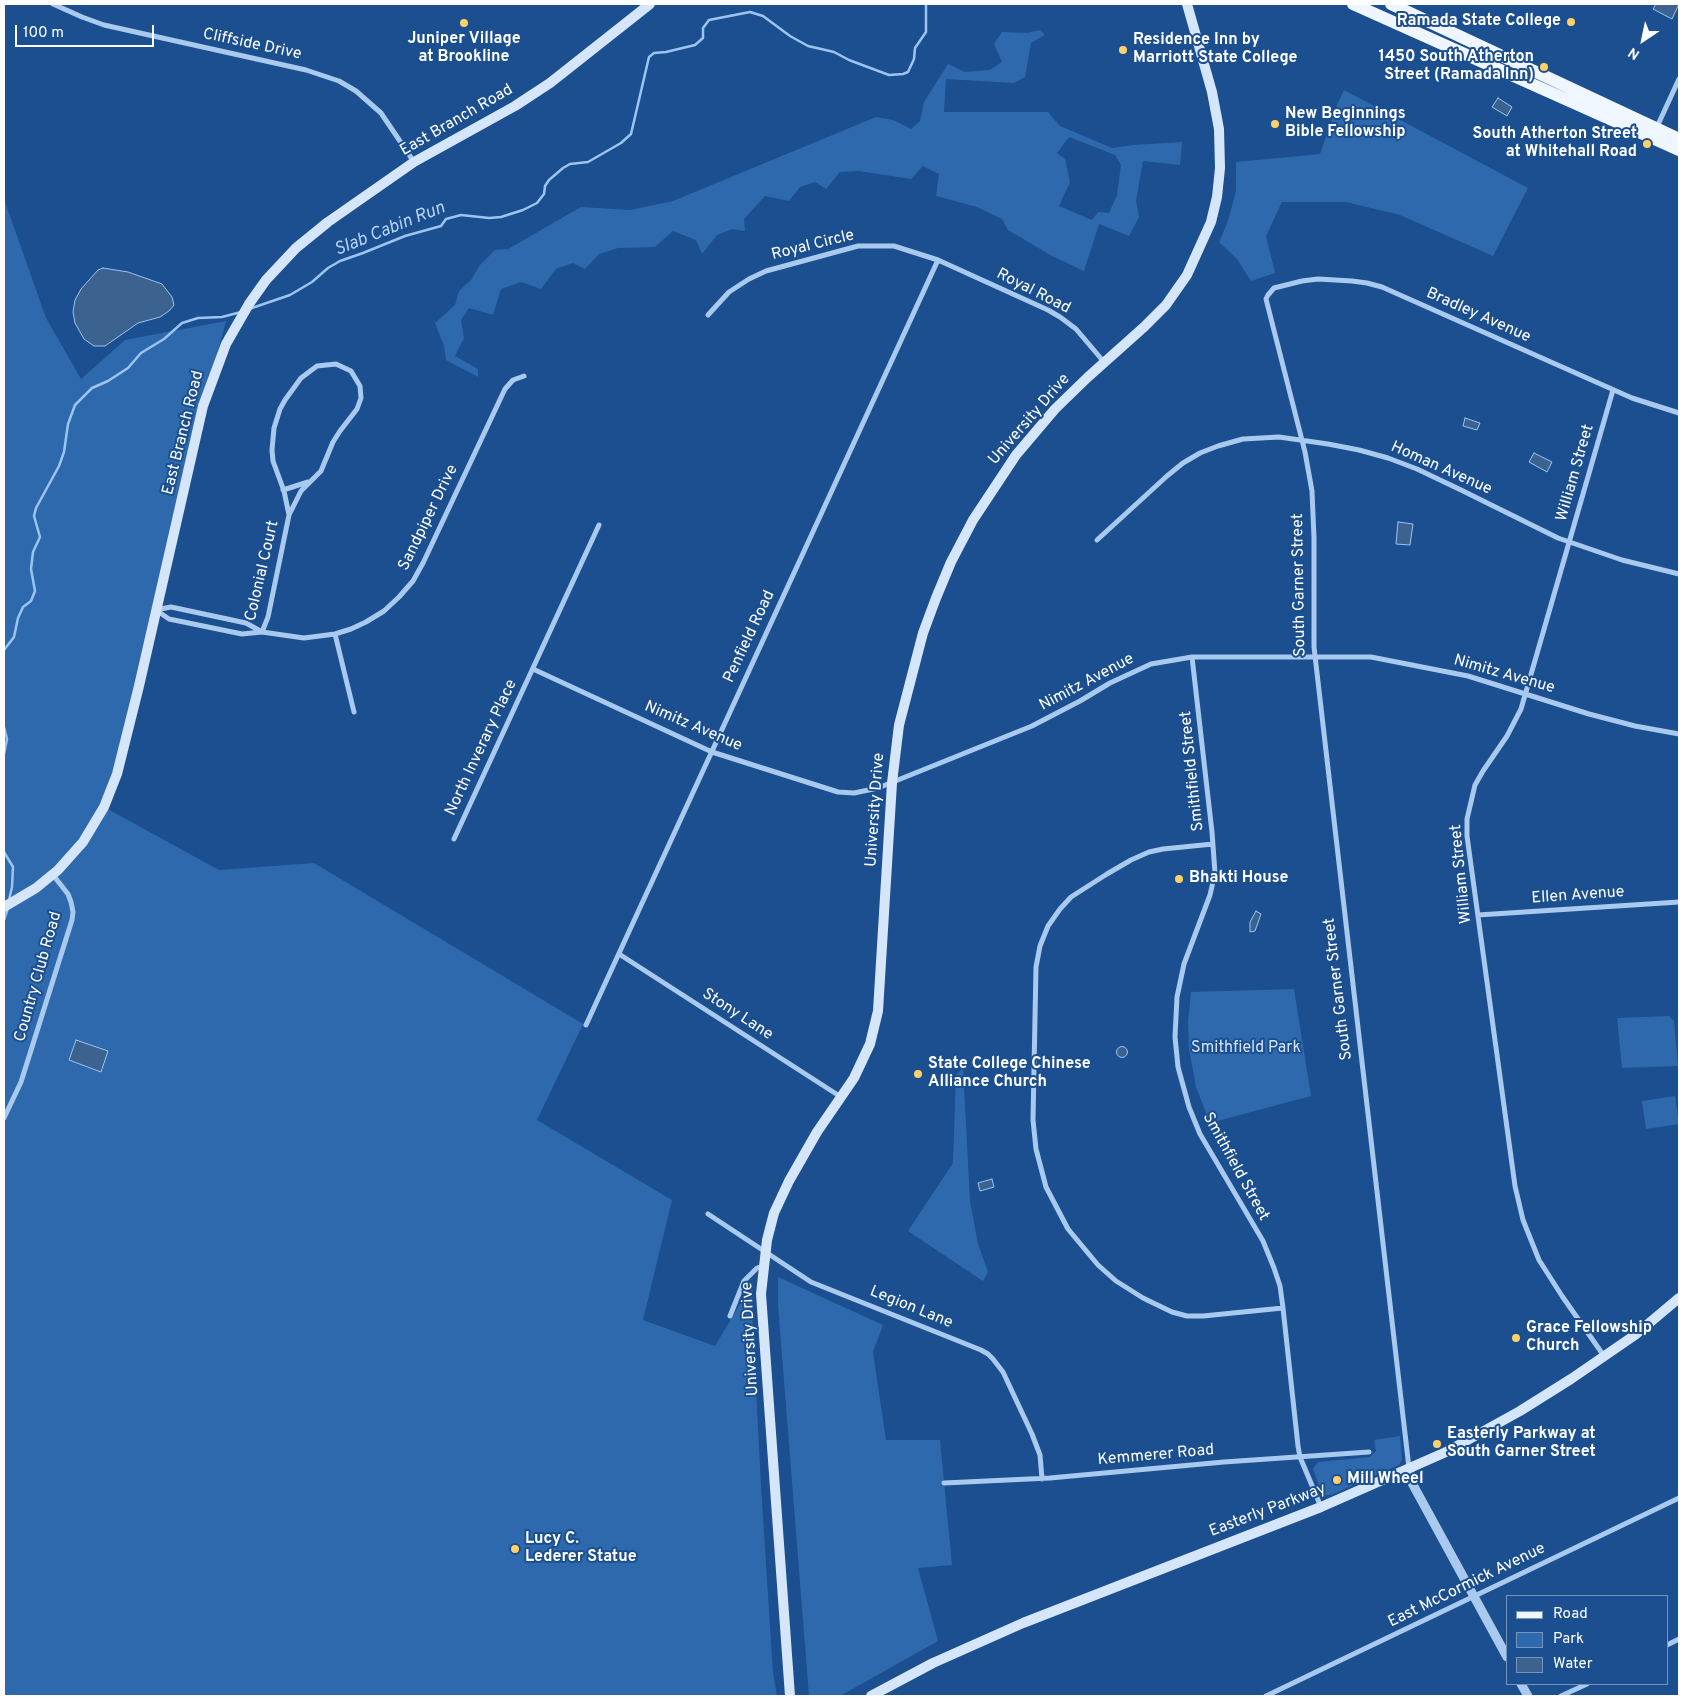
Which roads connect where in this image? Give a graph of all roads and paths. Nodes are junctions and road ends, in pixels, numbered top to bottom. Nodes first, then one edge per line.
1 (53, 4) edge
2 (650, 4) edge
3 (1188, 4) edge
4 (1353, 4) edge
5 (1387, 4) edge
6 (1391, 4) edge
7 (1381, 16) junction
8 (1679, 79) edge
9 (1654, 133) junction
10 (1679, 139) edge
11 (1679, 150) edge
12 (414, 162) junction
13 (938, 260) junction
14 (1266, 299) joint
15 (708, 315) dead end
16 (1104, 362) junction
17 (524, 376) dead end
18 (1614, 390) junction
19 (1679, 413) edge
20 (1301, 440) junction
21 (310, 481) junction
22 (283, 490) junction
23 (289, 515) junction
24 (599, 525) dead end
25 (1097, 540) dead end
26 (1570, 542) junction
27 (1679, 574) edge
28 (156, 610) junction
29 (262, 632) junction
30 (335, 634) junction
31 (1315, 657) junction
32 (1192, 658) junction
33 (534, 668) junction
34 (1526, 694) junction
35 (354, 712) dead end
36 (1679, 734) edge
37 (712, 752) junction
38 (892, 782) junction
39 (454, 839) dead end
40 (1213, 844) junction
41 (53, 874) junction
42 (1679, 902) edge
43 (4, 907) edge
44 (1478, 915) junction
45 (619, 954) junction
46 (586, 1024) dead end
47 (841, 1097) junction
48 (4, 1118) edge
49 (708, 1214) dead end
50 (765, 1250) junction
51 (763, 1266) junction
52 (1679, 1298) edge
53 (1283, 1308) junction
54 (730, 1316) dead end
55 (1604, 1357) junction
56 (1369, 1452) dead end
57 (1300, 1457) junction
58 (1409, 1469) junction
59 (1042, 1479) junction
60 (944, 1483) dead end
61 (1679, 1498) edge
62 (1321, 1507) junction
63 (1474, 1597) junction
64 (1506, 1655) edge
65 (1522, 1685) edge
66 (1584, 1685) edge
67 (790, 1696) edge
68 (870, 1696) edge
69 (1266, 1696) edge
70 (1528, 1696) edge
71 (1560, 1696) edge

1 - 12 street, Cliffside Drive
2 - 12 main road, East Branch Road
3 - 16 main road, University Drive
4 - 7 main road
5 - 7 street
6 - 9 main road
7 - 9 main road
8 - 9 street
9 - 10 main road
9 - 11 main road
12 - 28 main road, East Branch Road
13 - 15 street, Royal Circle
13 - 16 street, Royal Road
13 - 37 street, Penfield Road
14 - 18 street, Bradley Avenue
14 - 20 street, South Garner Street
16 - 38 main road, University Drive
17 - 30 street, Sandpiper Drive
18 - 19 street, Bradley Avenue
18 - 26 street, William Street
20 - 25 street, Homan Avenue
20 - 26 street, Homan Avenue
20 - 31 street, South Garner Street
21 - 22 street
21 - 22 street
21 - 23 street
22 - 23 street
23 - 29 street, Colonial Court
24 - 33 street, North Inverary Place
26 - 27 street, Homan Avenue
26 - 34 street, William Street
28 - 29 street, Sandpiper Drive
28 - 29 street, Sandpiper Drive
28 - 41 main road, East Branch Road
29 - 30 street, Sandpiper Drive
30 - 35 street
31 - 32 street, Nimitz Avenue
31 - 34 street, Nimitz Avenue
31 - 58 street, South Garner Street
32 - 38 street, Nimitz Avenue
32 - 40 street, Smithfield Street
33 - 37 street, Nimitz Avenue
33 - 39 street, North Inverary Place
34 - 36 street, Nimitz Avenue
34 - 44 street, William Street
37 - 38 street, Nimitz Avenue
37 - 45 street, Penfield Road
38 - 47 main road, University Drive
40 - 53 street, Smithfield Street
40 - 53 street
41 - 43 main road, East Branch Road
41 - 48 street, Country Club Road
42 - 44 street, Ellen Avenue
44 - 55 street, William Street
45 - 46 street, Penfield Road
45 - 47 street, Stony Lane
47 - 50 main road, University Drive
49 - 50 street, Legion Lane
50 - 51 main road, University Drive
50 - 59 street, Legion Lane
51 - 54 street
51 - 67 main road, University Drive
52 - 55 main road, Easterly Parkway
53 - 57 street, Smithfield Street
55 - 58 main road, Easterly Parkway
56 - 57 street, Kemmerer Road
57 - 59 street, Kemmerer Road
57 - 62 street, Smithfield Street
58 - 62 main road, Easterly Parkway
58 - 63 street, South Garner Street
59 - 60 street, Kemmerer Road
61 - 63 street, East McCormick Avenue
62 - 68 main road, Easterly Parkway
63 - 64 street, South Garner Street
63 - 69 street, East McCormick Avenue
65 - 70 street
66 - 71 street

